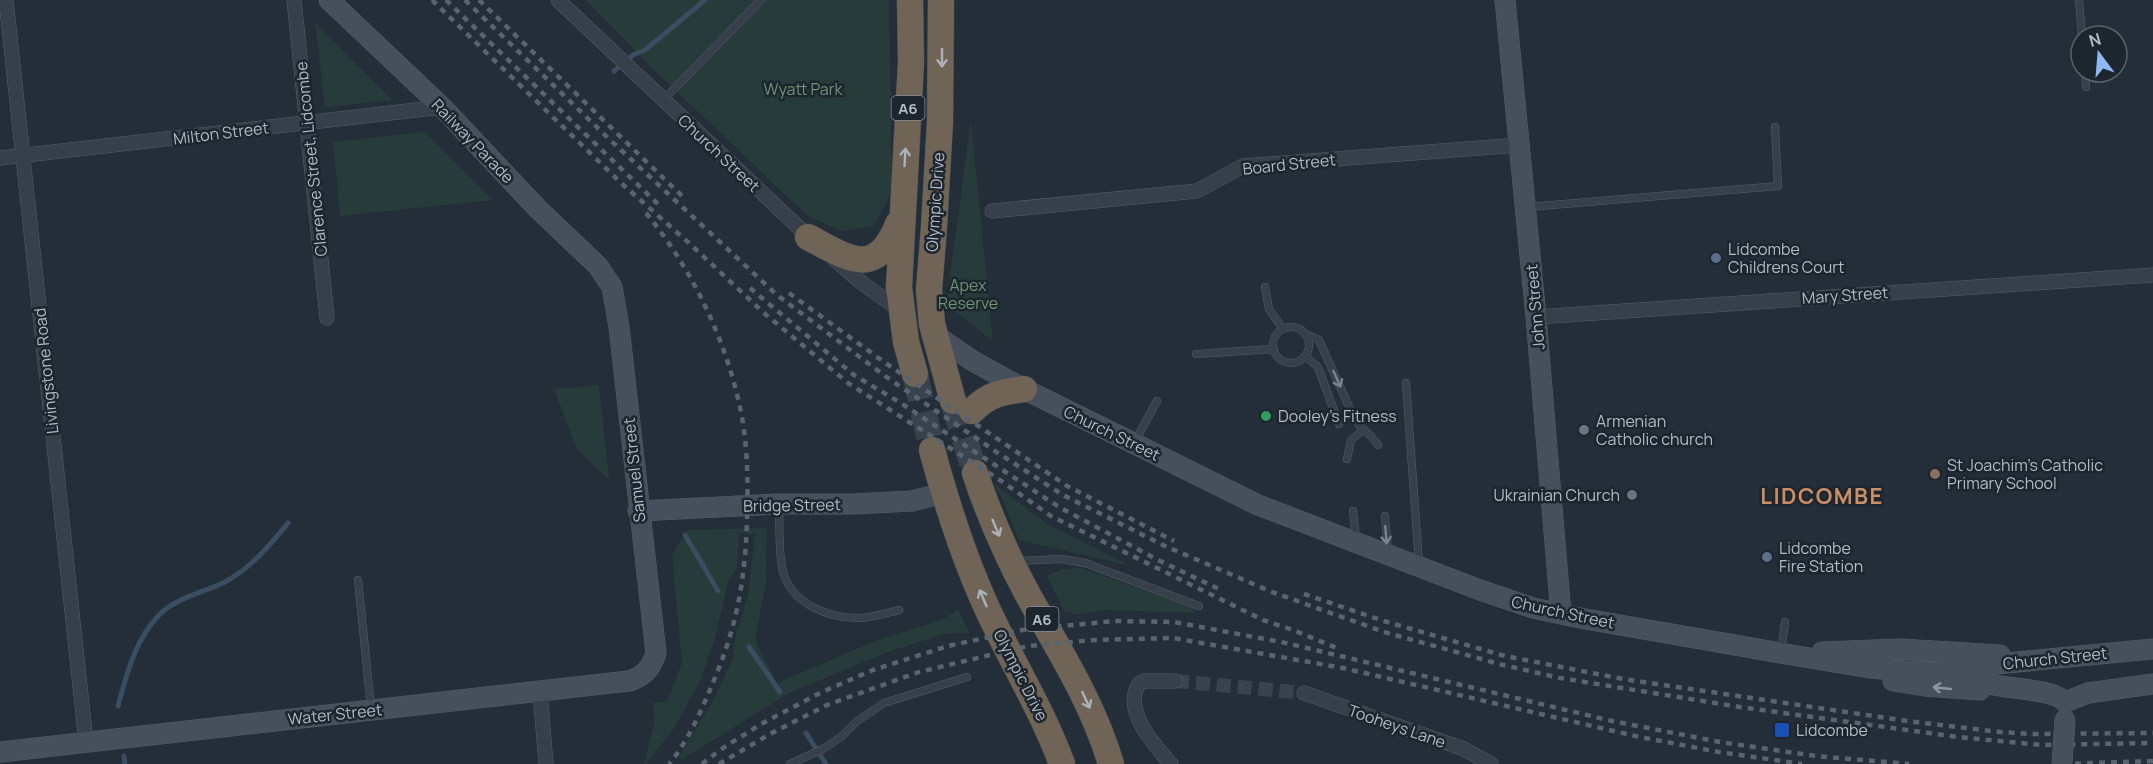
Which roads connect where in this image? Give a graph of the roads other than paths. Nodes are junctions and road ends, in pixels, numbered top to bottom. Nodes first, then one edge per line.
1 (6, 0) edge
2 (294, 0) edge
3 (329, 0) edge
4 (558, 0) edge
5 (761, 0) edge
6 (910, 0) edge
7 (941, 0) edge
8 (1505, 0) edge
9 (2079, 0) edge
10 (2081, 24) edge
11 (2086, 84) edge
12 (2086, 87) dead end
13 (663, 100) junction
14 (442, 107) junction
15 (308, 123) junction
16 (1774, 127) dead end
17 (1519, 145) junction
18 (23, 156) junction
19 (0, 158) edge
20 (1525, 207) junction
21 (992, 211) dead end
22 (902, 215) junction
23 (808, 237) junction
24 (2153, 275) edge
25 (929, 281) junction
26 (612, 287) joint
27 (1264, 287) dead end
28 (901, 311) junction
29 (1536, 316) junction
30 (327, 318) dead end
31 (1283, 329) junction
32 (1305, 334) junction
33 (935, 335) junction
34 (1274, 349) junction
35 (1196, 354) dead end
36 (1305, 356) junction
37 (915, 374) tunnel mouth
38 (1406, 383) dead end
39 (1024, 389) junction
40 (1157, 400) dead end
41 (1339, 424) dead end
42 (1363, 430) junction
43 (1134, 444) junction
44 (1378, 445) dead end
45 (932, 450) tunnel mouth
46 (1347, 459) dead end
47 (975, 473) tunnel mouth
48 (944, 493) junction
49 (779, 504) junction
50 (638, 511) junction
51 (1353, 511) dead end
52 (1385, 516) dead end
53 (1356, 542) junction
54 (1388, 554) junction
55 (1011, 562) junction
56 (1419, 566) junction
57 (358, 580) dead end
58 (1199, 606) dead end
59 (899, 610) dead end
60 (1561, 614) junction
61 (1785, 622) dead end
62 (2153, 649) edge
63 (656, 653) joint
64 (1780, 653) junction
65 (1811, 653) junction
66 (2092, 654) junction
67 (1952, 670) junction
68 (967, 676) dead end
69 (1175, 681) tunnel mouth
70 (2153, 684) edge
71 (2021, 690) junction
72 (540, 691) junction
73 (1304, 693) tunnel mouth
74 (371, 710) junction
75 (2065, 711) junction
76 (86, 742) junction
77 (0, 752) edge
78 (1488, 763) edge
79 (546, 764) edge
80 (790, 764) edge
81 (1062, 764) edge
82 (1110, 764) edge
83 (1172, 764) edge
84 (2062, 764) edge

1 - 18 street, Livingstone Road
2 - 15 street, Clarence Street, Lidcombe
3 - 14 street, Railway Parade
4 - 13 street, Church Street
5 - 13 lane
22 -> 6 highway, Olympic Drive / A6
7 -> 25 highway, Olympic Drive / A6
8 - 17 street, John Street
9 - 10 lane
11 - 12 lane
13 - 23 street, Church Street
14 - 15 street, Milton Street
14 - 26 street, Railway Parade
15 - 18 street, Milton Street
15 - 30 street, Clarence Street, Lidcombe
16 - 20 lane
17 - 20 street, John Street
17 - 21 street, Board Street
18 - 19 street, Milton Street
18 - 76 street, Livingstone Road
20 - 29 street, John Street
22 - 23 highway
22 - 28 highway, Olympic Drive / A6
23 - 28 street, Church Street
24 - 29 street, Mary Street
25 - 28 highway
25 - 33 highway, Olympic Drive / A6
26 - 50 street, Samuel Street
27 - 31 lane
28 - 33 highway, Church Street
28 - 37 highway, Olympic Drive / A6
29 - 60 street, John Street
31 - 32 lane
31 - 34 lane
32 - 36 lane
32 -> 42 lane
33 - 39 street, Church Street
33 - 39 highway, Olympic Drive / A6
34 - 35 lane
34 - 36 lane
36 - 41 lane
38 - 56 lane
39 - 43 street, Church Street
40 - 43 lane
42 - 44 lane
42 - 46 lane
43 - 53 street, Church Street
45 - 48 highway, Olympic Drive / A6
47 -> 55 highway, A6
48 - 49 street, Bridge Street
81 -> 48 highway, Olympic Drive / A6
49 - 50 street, Bridge Street
49 - 59 lane
50 - 63 street, Samuel Street
51 - 53 lane
52 -> 54 lane
53 - 54 street, Church Street
54 - 56 street, Church Street
55 - 58 lane
55 -> 82 highway, A6
56 - 60 street, Church Street
57 - 74 lane
60 - 64 street, Church Street
61 - 64 lane
62 - 66 street, Church Street
63 - 72 street, Water Street
64 - 65 street
64 - 67 street
71 -> 64 street
65 - 66 street
65 - 67 street
66 - 67 street, Church Street
67 - 71 street, Church Street
68 - 80 lane
69 - 83 street
70 - 75 street
71 - 75 street, Church Street
72 - 74 street, Water Street
72 - 79 street
73 - 78 street, Tooheys Lane
74 - 76 street, Water Street
75 - 84 street, bridge
76 - 77 street, Water Street

